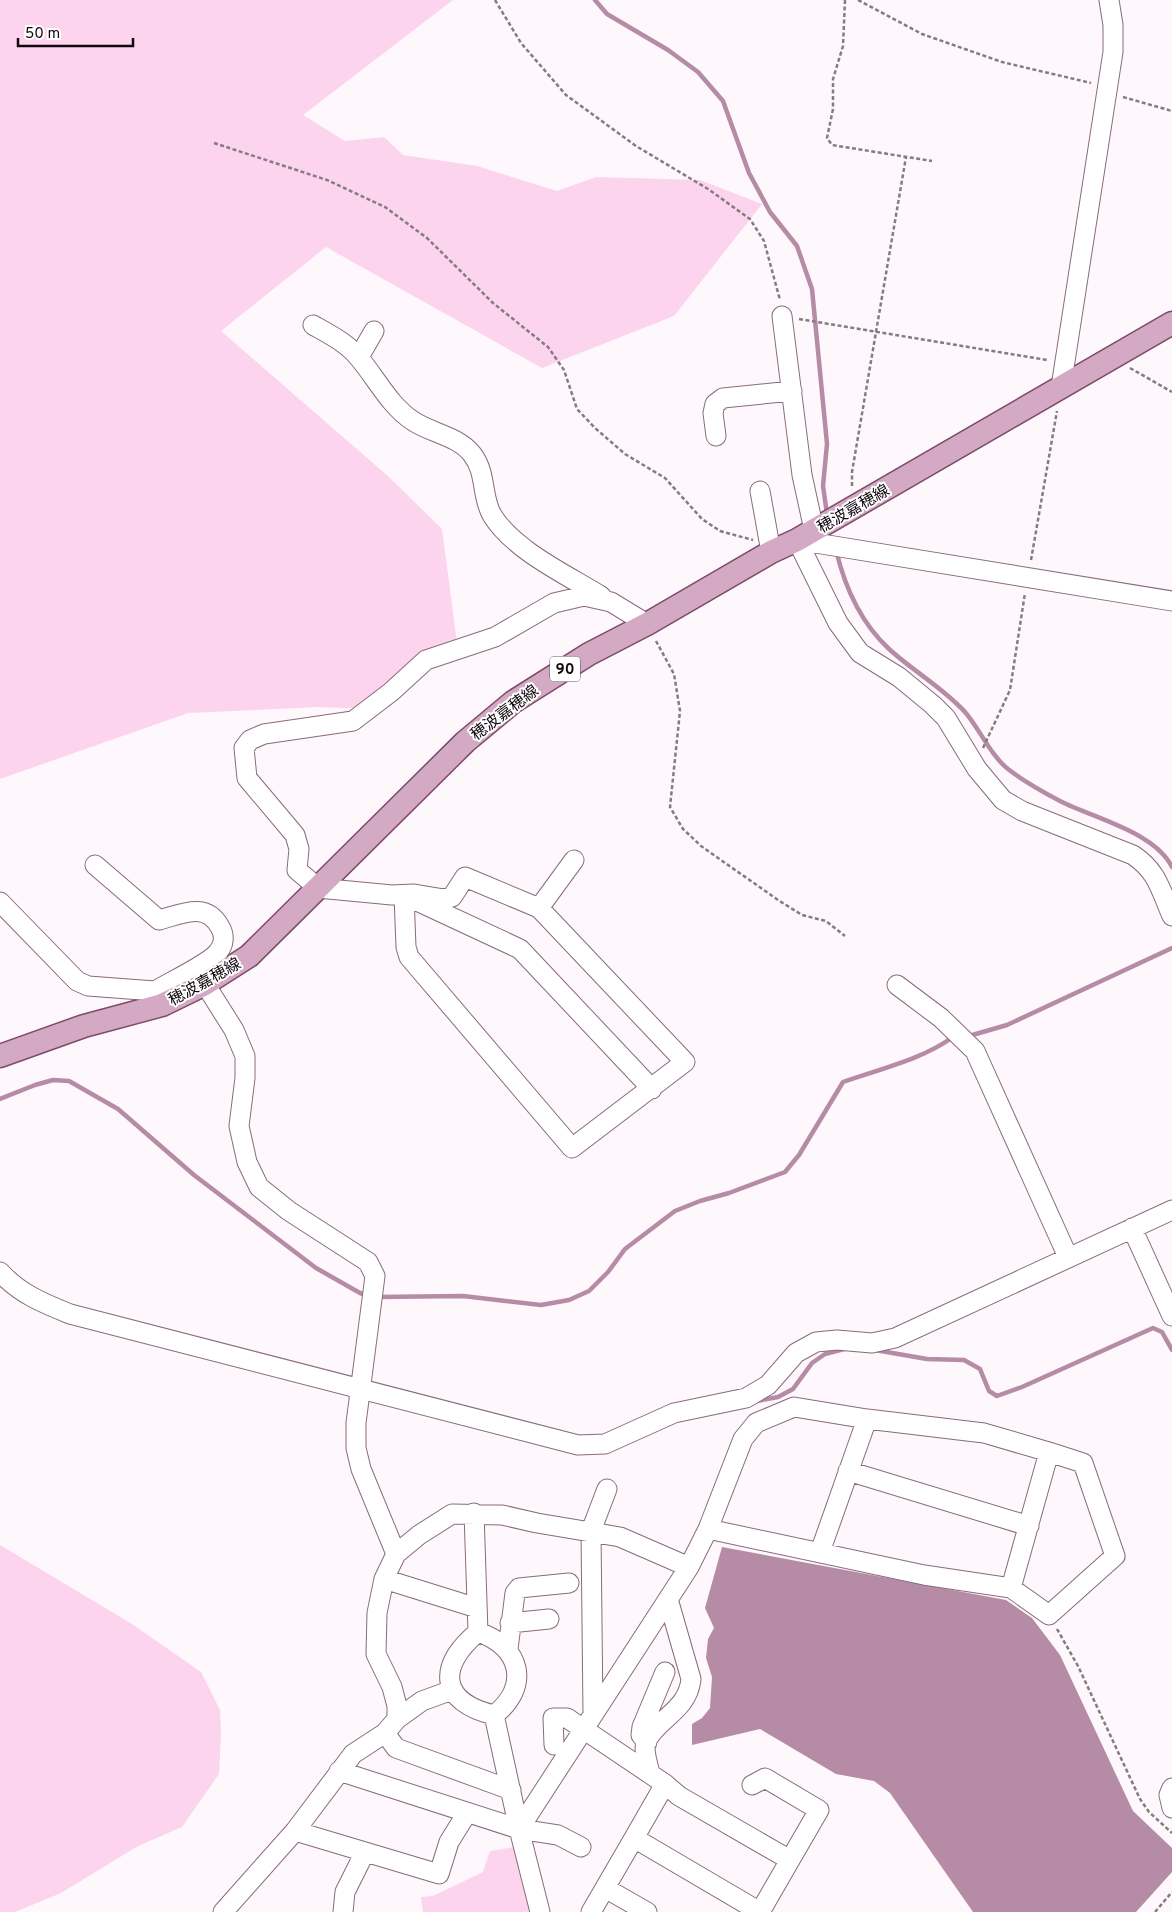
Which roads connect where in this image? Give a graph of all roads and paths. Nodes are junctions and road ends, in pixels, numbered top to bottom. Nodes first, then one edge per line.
1 (496, 0) edge
2 (846, 0) edge
3 (858, 0) edge
4 (1109, 0) edge
5 (1107, 91) junction
6 (1172, 112) edge
7 (214, 143) dead end
8 (906, 157) junction
9 (932, 161) dead end
10 (782, 316) junction
11 (1172, 323) edge
12 (313, 324) dead end
13 (374, 331) dead end
14 (875, 332) junction
15 (359, 357) junction
16 (1112, 358) junction
17 (1064, 363) junction
18 (1061, 387) junction
19 (792, 391) junction
20 (1172, 392) edge
21 (716, 436) dead end
22 (760, 491) dead end
23 (858, 505) junction
24 (806, 535) junction
25 (769, 546) junction
26 (1172, 601) edge
27 (611, 602) junction
28 (646, 624) junction
29 (574, 860) dead end
30 (95, 865) dead end
31 (318, 888) junction
32 (404, 895) junction
33 (0, 902) edge
34 (539, 908) junction
35 (1172, 916) edge
36 (845, 936) dead end
37 (205, 984) junction
38 (897, 985) dead end
39 (158, 998) junction
40 (0, 1056) edge
41 (652, 1089) junction
42 (1172, 1210) edge
43 (1132, 1228) junction
44 (1068, 1257) junction
45 (0, 1272) edge
46 (1172, 1316) edge
47 (360, 1389) junction
48 (867, 1419) junction
49 (1049, 1452) junction
50 (848, 1471) junction
51 (607, 1489) dead end
52 (474, 1513) junction
53 (1029, 1526) junction
54 (708, 1529) junction
55 (591, 1531) junction
56 (820, 1552) junction
57 (396, 1554) junction
58 (689, 1566) junction
59 (384, 1579) junction
60 (569, 1583) dead end
61 (1011, 1588) junction
62 (668, 1599) junction
63 (477, 1608) junction
64 (1049, 1615) junction
65 (549, 1619) dead end
66 (510, 1622) junction
67 (478, 1632) junction
68 (508, 1648) junction
69 (666, 1672) dead end
70 (452, 1690) junction
71 (494, 1715) junction
72 (589, 1721) junction
73 (391, 1726) junction
74 (646, 1742) junction
75 (554, 1745) dead end
76 (339, 1770) junction
77 (657, 1779) junction
78 (752, 1784) dead end
79 (1172, 1788) edge
80 (511, 1790) junction
81 (1172, 1808) edge
82 (467, 1813) junction
83 (519, 1829) junction
84 (295, 1831) junction
85 (1172, 1833) edge
86 (634, 1838) junction
87 (581, 1848) dead end
88 (365, 1852) junction
89 (790, 1860) junction
90 (605, 1888) junction
91 (1172, 1892) edge
92 (223, 1912) edge
93 (343, 1912) edge
94 (540, 1912) edge
95 (591, 1912) edge
96 (647, 1912) edge
97 (760, 1912) edge
98 (1155, 1912) edge

1 - 10 path
2 - 8 path
3 - 5 path
4 - 5 street
5 - 6 path
5 - 17 street
7 - 25 path
8 - 9 path
8 - 14 path
10 - 14 path
10 - 19 street
11 - 16 main road, 穂波嘉穂線 / 90
12 - 15 street
13 - 15 street
14 - 17 path
14 - 23 path
15 - 27 street
16 - 18 main road, 穂波嘉穂線 / 90
16 - 20 path
17 - 18 street
18 - 23 main road, 穂波嘉穂線 / 90
19 - 21 street
19 - 24 street
22 - 25 street
23 - 24 main road, 穂波嘉穂線 / 90
24 - 25 main road, 穂波嘉穂線 / 90
24 - 26 street
24 - 35 street
25 - 28 main road, 穂波嘉穂線 / 90
27 - 28 street
27 - 31 street
28 - 31 main road, 穂波嘉穂線 / 90
28 - 36 path
29 - 34 street
30 - 39 street
31 - 32 street
31 - 37 main road, 穂波嘉穂線 / 90
32 - 34 street
32 - 41 street
32 - 41 street
33 - 39 street
34 - 41 street
37 - 39 main road, 穂波嘉穂線 / 90
37 - 47 street
38 - 44 street
39 - 40 main road, 穂波嘉穂線 / 90
42 - 43 street
43 - 44 street
43 - 46 street
44 - 47 street
45 - 47 street
47 - 57 street
48 - 49 street
48 - 50 street
48 - 54 street
49 - 53 street
49 - 64 street
50 - 53 street
50 - 56 street
51 - 55 street
52 - 55 street
52 - 57 street
52 - 63 street
53 - 61 street
54 - 56 street
54 - 58 street
55 - 58 street
55 - 72 street
56 - 61 street
57 - 59 street
58 - 62 street
59 - 63 street
59 - 73 street
60 - 66 street
61 - 64 street
62 - 72 street
62 - 74 street
63 - 67 street
64 - 85 path
65 - 66 street
66 - 68 street
67 - 68 street
67 - 70 street
68 - 71 street
69 - 74 street
70 - 71 street
70 - 73 street
71 - 80 street
72 - 75 street
72 - 77 street
72 - 83 street
73 - 76 street
73 - 80 street
74 - 77 street
76 - 82 street
76 - 84 street
77 - 86 street
77 - 89 street
78 - 89 street
79 - 81 street
80 - 83 street
82 - 83 street
82 - 88 street
83 - 87 street
83 - 94 street
84 - 88 street
84 - 92 street
86 - 90 street
86 - 97 street
88 - 93 street
89 - 97 street
90 - 95 street
90 - 96 street
91 - 98 path

